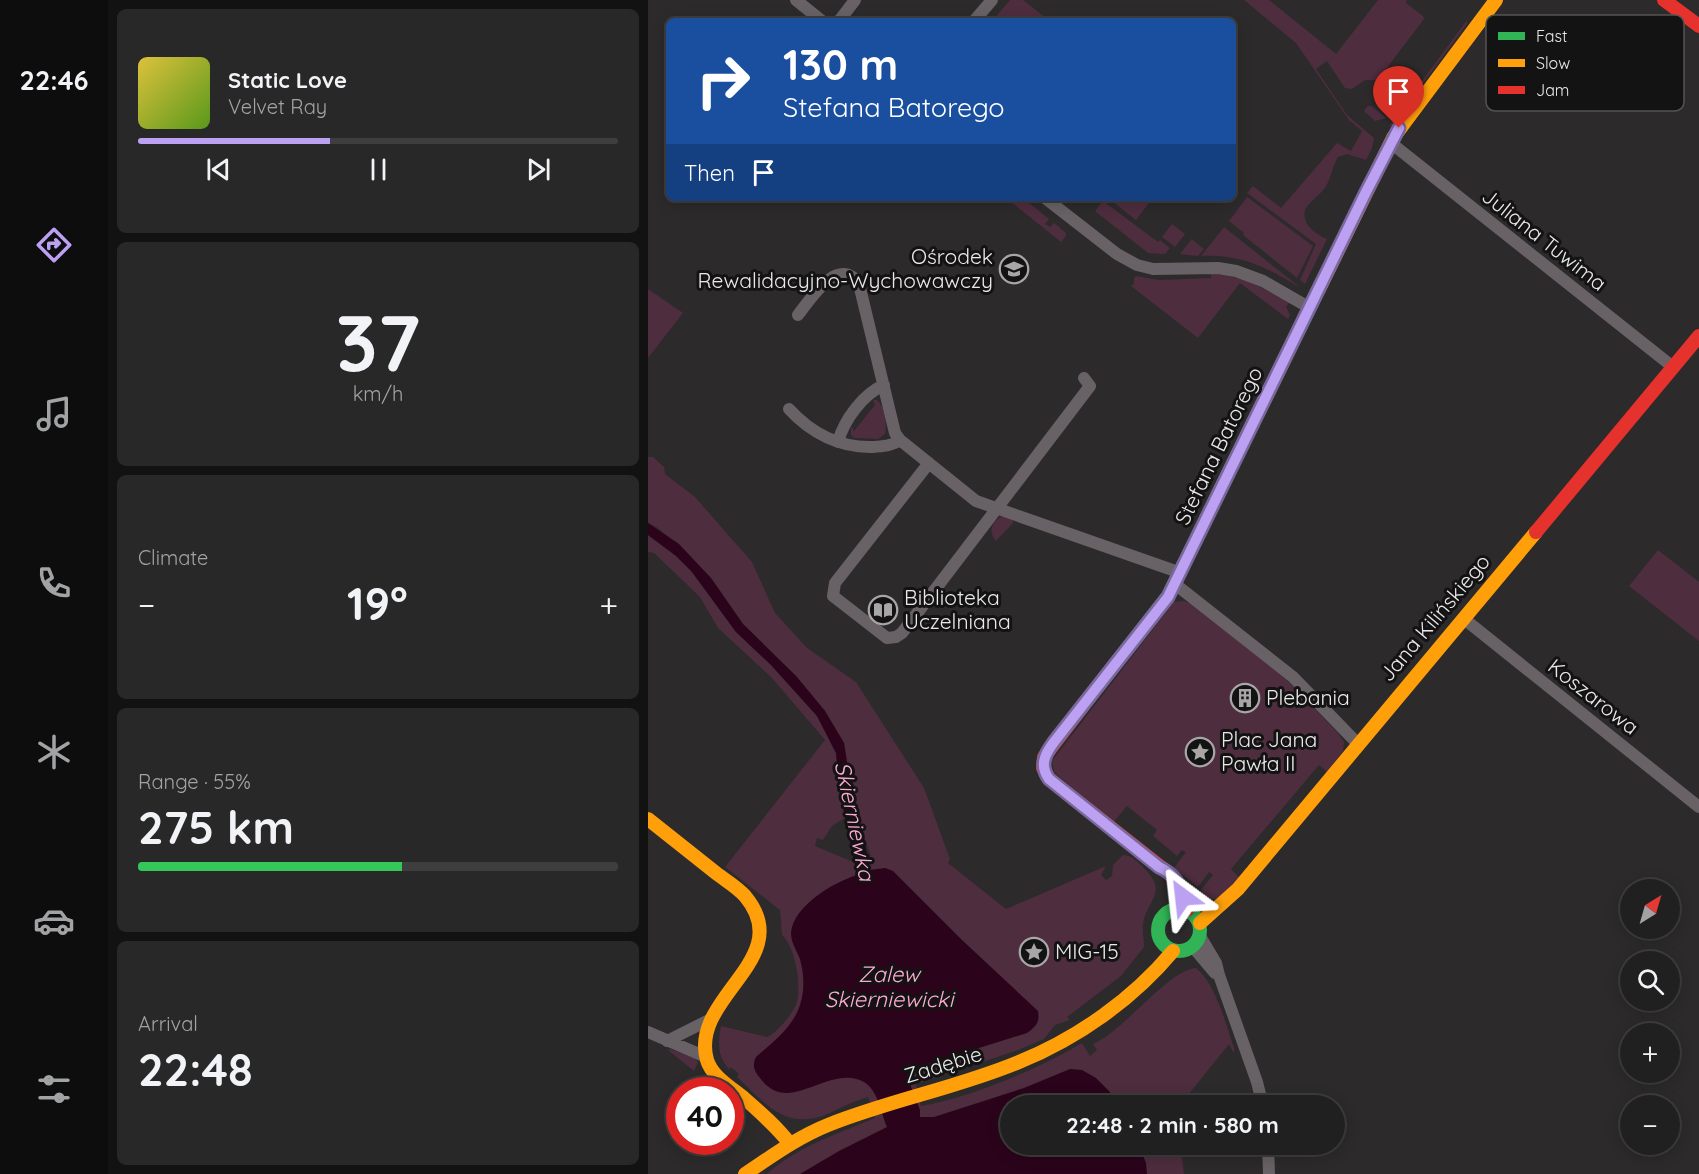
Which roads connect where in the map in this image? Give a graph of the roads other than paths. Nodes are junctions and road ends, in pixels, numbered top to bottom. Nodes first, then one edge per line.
1 (796, 0) edge
2 (855, 0) edge
3 (992, 0) edge
4 (1496, 0) edge
5 (1664, 0) edge
6 (818, 18) edge
7 (841, 18) edge
8 (977, 18) edge
9 (1699, 26) edge
10 (1391, 143) junction
11 (1049, 201) edge
12 (1310, 308) junction
13 (798, 315) dead end
14 (1699, 336) edge
15 (1673, 367) junction
16 (1084, 378) dead end
17 (884, 384) junction
18 (789, 409) dead end
19 (900, 440) junction
20 (838, 442) junction
21 (929, 463) junction
22 (997, 508) junction
23 (1178, 578) junction
24 (1463, 618) junction
25 (1358, 744) junction
26 (1699, 807) edge
27 (648, 819) edge
28 (1159, 867) junction
29 (1171, 910) junction
30 (1187, 910) junction
31 (1197, 935) junction
32 (1168, 947) junction
33 (711, 1019) junction
34 (648, 1032) edge
35 (667, 1041) junction
36 (706, 1057) junction
37 (1260, 1095) edge
38 (790, 1144) junction
39 (1268, 1155) edge
40 (745, 1174) edge
41 (1269, 1174) edge

1 - 6 street
2 - 7 street
3 - 8 street
4 - 10 street, Stefana Batorego
5 - 9 street
10 - 12 street, Stefana Batorego
10 - 15 street, Juliana Tuwima
11 - 12 street
12 - 23 street, Stefana Batorego
13 - 17 street
14 - 15 street, Jana Kilińskiego
15 - 24 street, Jana Kilińskiego
16 - 22 street
17 - 19 street
17 - 20 street
18 - 20 street
19 - 20 street
19 - 21 street
21 - 22 street
21 - 22 street
22 - 23 street
23 - 25 street
23 - 28 street, Stefana Batorego
24 - 25 street, Jana Kilińskiego
24 - 26 street, Koszarowa
25 - 31 street, Jana Kilińskiego
27 - 33 street
28 - 29 street
28 - 30 street, Stefana Batorego
29 - 30 street
29 - 32 street
30 - 31 street
31 - 32 street
31 - 37 street
32 - 38 street, Zadębie
33 - 35 street
33 - 36 street
34 - 35 street
35 - 36 street
36 - 38 street
38 - 40 street, Zadębie
39 - 41 street

